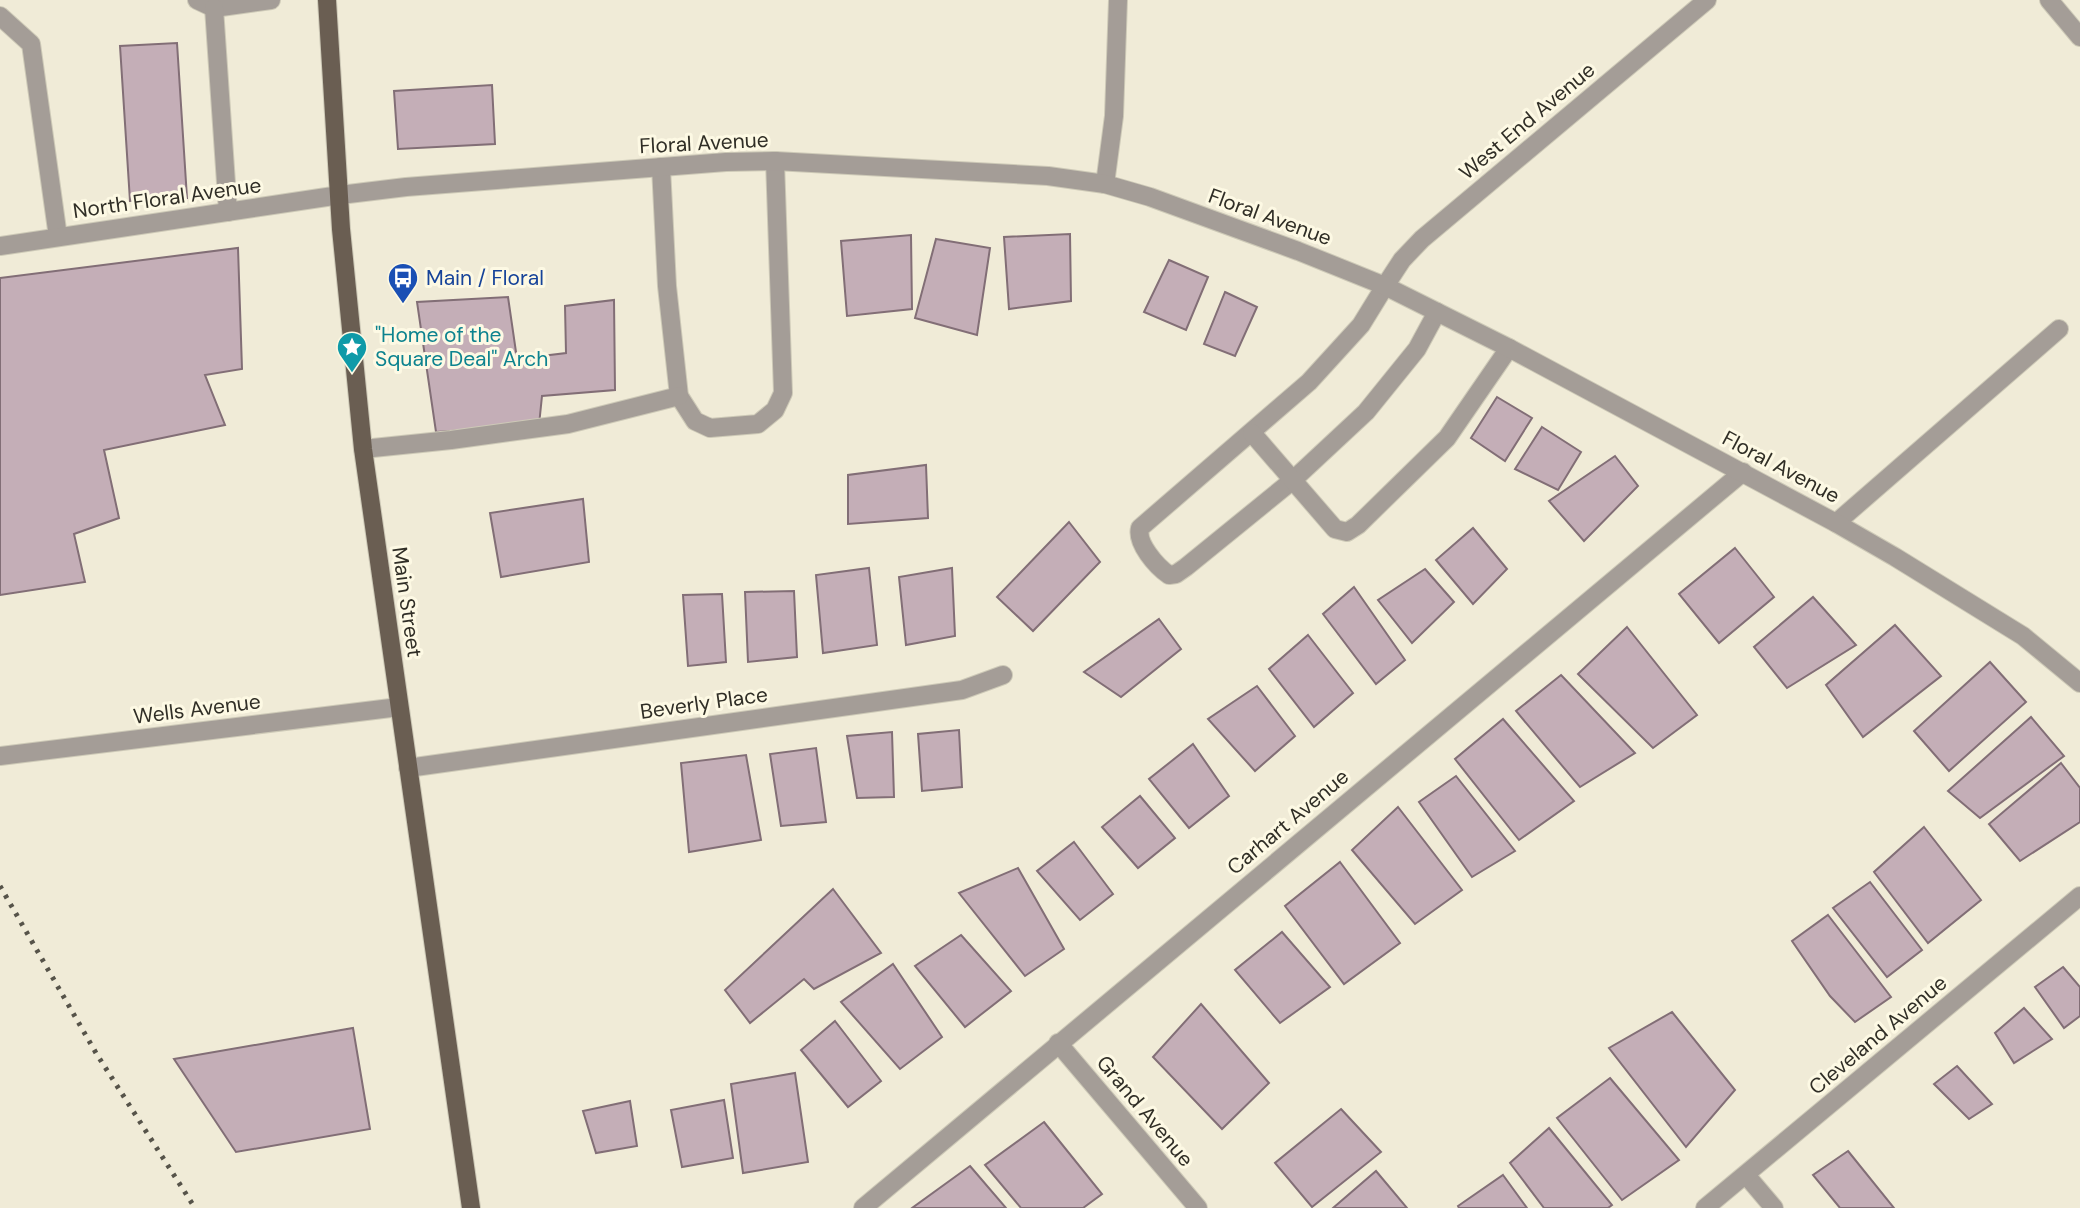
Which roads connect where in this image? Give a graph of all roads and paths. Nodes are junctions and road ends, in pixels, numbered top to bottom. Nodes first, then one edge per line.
1 (197, 0) edge
2 (271, 0) edge
3 (327, 0) edge
4 (1118, 0) edge
5 (1707, 0) edge
6 (2049, 0) edge
7 (214, 8) junction
8 (0, 16) edge
9 (2080, 37) edge
10 (775, 161) junction
11 (661, 167) junction
12 (1105, 184) junction
13 (340, 195) junction
14 (229, 212) junction
15 (58, 237) junction
16 (0, 246) edge
17 (1385, 286) junction
18 (1437, 312) junction
19 (2059, 329) dead end
20 (1509, 348) junction
21 (679, 396) junction
22 (1252, 433) junction
23 (363, 449) junction
24 (1743, 472) junction
25 (1293, 480) junction
26 (1836, 523) junction
27 (1003, 675) dead end
28 (2080, 683) edge
29 (399, 707) junction
30 (0, 756) edge
31 (408, 768) junction
32 (2080, 896) edge
33 (1058, 1043) junction
34 (1746, 1175) junction
35 (471, 1208) edge
36 (863, 1208) edge
37 (1198, 1208) edge
38 (1705, 1208) edge
39 (1773, 1208) edge

1 - 7 street
2 - 7 street
3 - 13 main road, Main Street
4 - 12 street
5 - 17 street, West End Avenue
6 - 9 street
7 - 14 street
8 - 15 street
10 - 11 street, Floral Avenue
10 - 12 street, Floral Avenue
10 - 21 street
11 - 13 street, Floral Avenue
11 - 21 street
12 - 17 street, Floral Avenue
13 - 14 street, North Floral Avenue
13 - 23 main road, Main Street
14 - 15 street, North Floral Avenue
15 - 16 street, North Floral Avenue
17 - 18 street, Floral Avenue
17 - 22 street, West End Avenue
18 - 20 street, Floral Avenue
18 - 25 street
19 - 26 street
20 - 24 street, Floral Avenue
20 - 25 street
21 - 23 street
22 - 25 street
22 - 25 street, West End Avenue
23 - 29 main road, Main Street
24 - 26 street, Floral Avenue
24 - 33 street, Carhart Avenue
26 - 28 street, Floral Avenue
27 - 31 street, Beverly Place
29 - 30 street, Wells Avenue
29 - 31 main road, Main Street
31 - 35 main road, Main Street
32 - 34 street, Cleveland Avenue
33 - 36 street, Carhart Avenue
33 - 37 street, Grand Avenue
34 - 38 street, Cleveland Avenue
34 - 39 street

